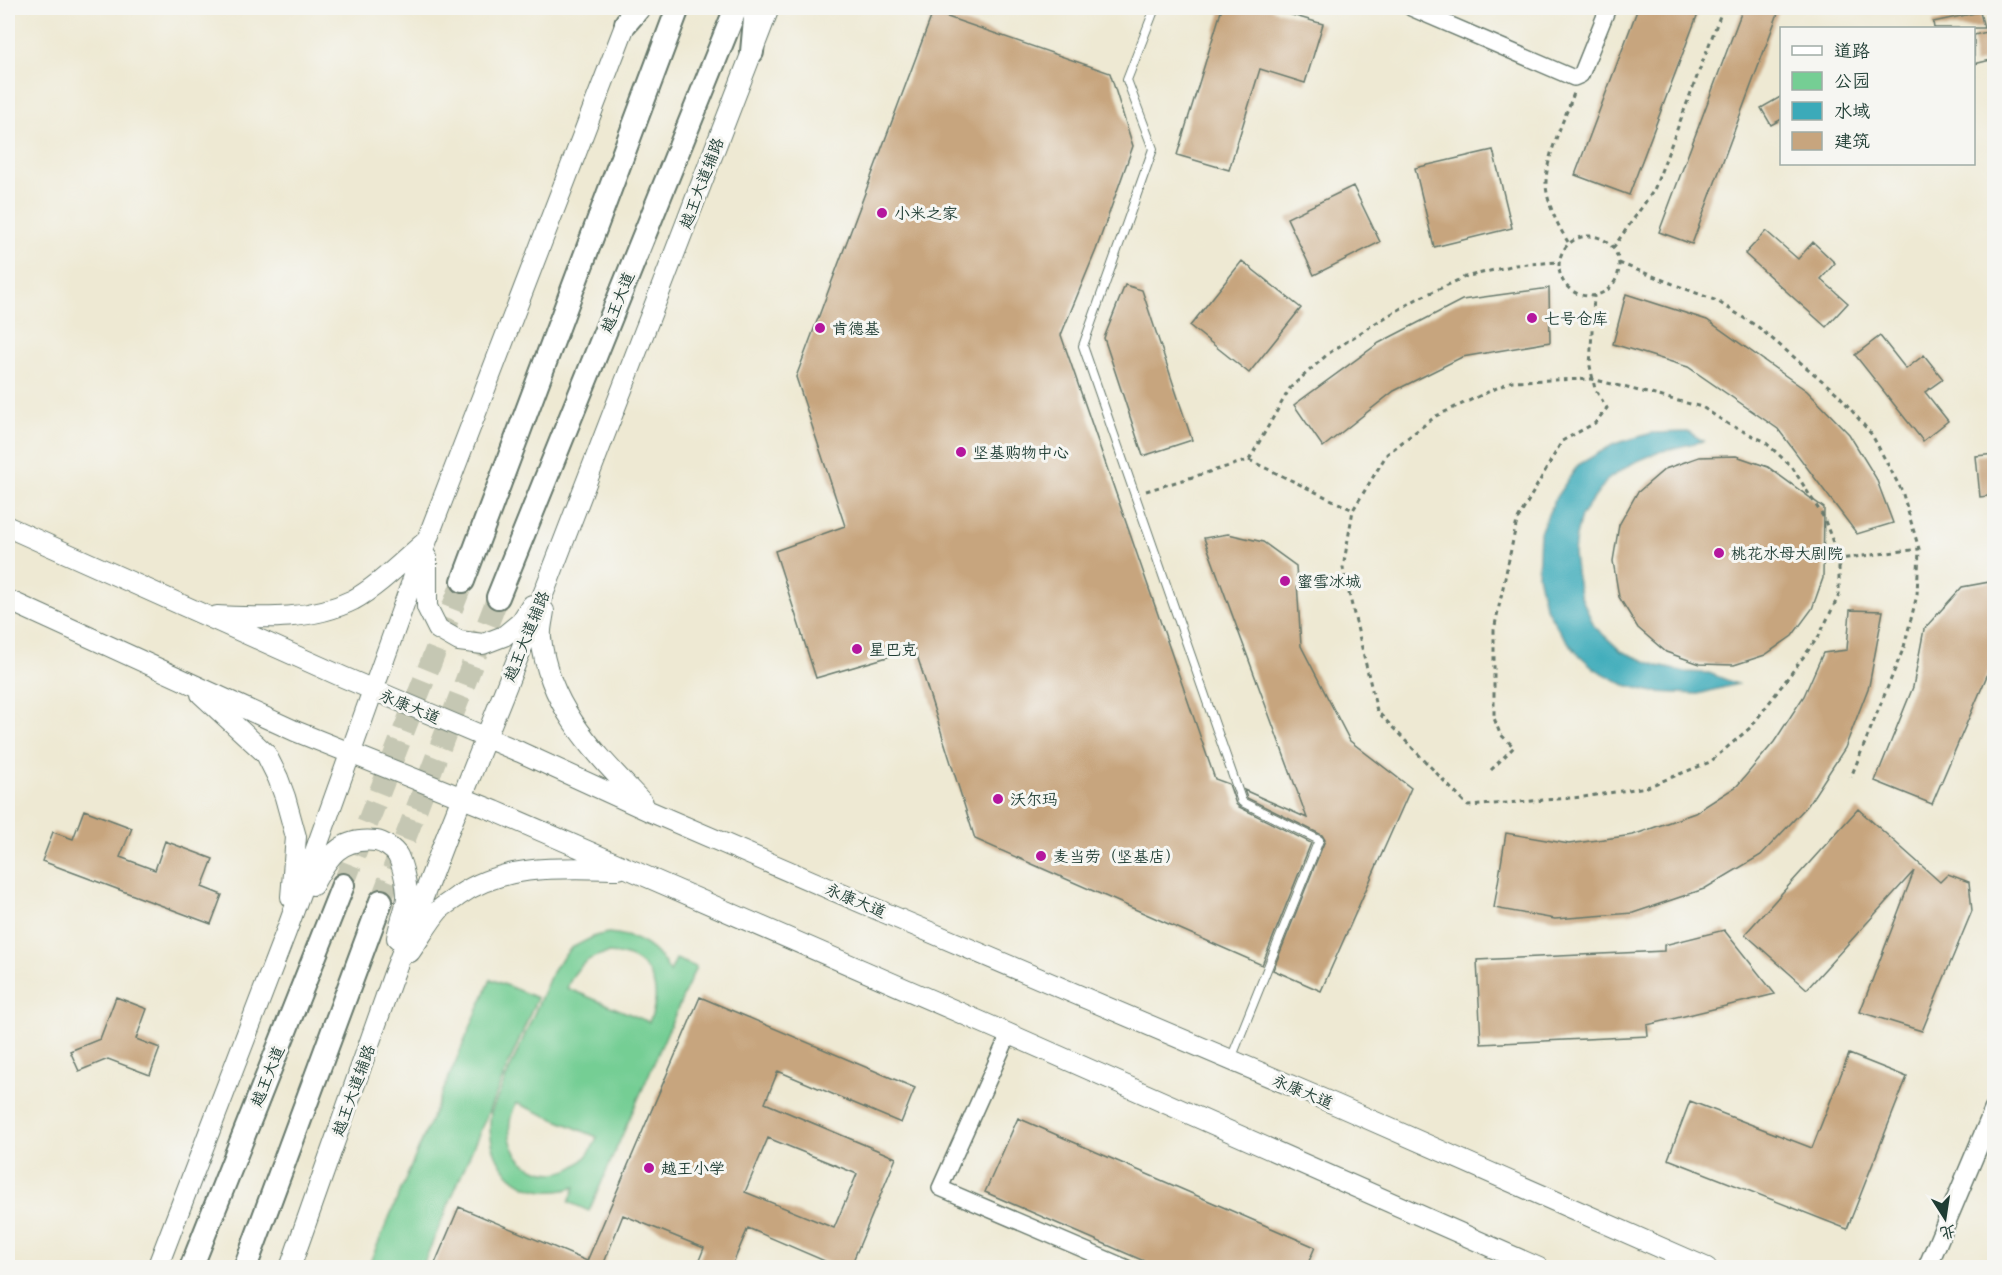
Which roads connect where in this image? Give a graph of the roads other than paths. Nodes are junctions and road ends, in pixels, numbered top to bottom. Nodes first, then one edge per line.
1 (678, 8) edge
2 (736, 8) edge
3 (756, 8) edge
4 (769, 8) edge
5 (1155, 8) edge
6 (1411, 8) edge
7 (1608, 8) edge
8 (633, 13) edge
9 (752, 52) junction
10 (8, 526) edge
11 (427, 540) junction
12 (463, 581) tunnel mouth
13 (546, 587) junction
14 (498, 597) tunnel mouth
15 (8, 600) edge
16 (207, 616) junction
17 (186, 681) junction
18 (373, 690) junction
19 (486, 738) junction
20 (350, 753) junction
21 (461, 797) junction
22 (649, 811) junction
23 (629, 869) junction
24 (343, 885) tunnel mouth
25 (381, 901) tunnel mouth
26 (290, 924) junction
27 (393, 976) junction
28 (1008, 1034) junction
29 (1230, 1061) junction
30 (1995, 1109) edge
31 (293, 1265) edge
32 (157, 1268) edge
33 (191, 1268) edge
34 (245, 1268) edge
35 (1127, 1268) edge
36 (1539, 1268) edge
37 (1707, 1268) edge
38 (1927, 1268) edge

1 - 12 main road
2 - 14 main road, 越王大道
3 - 9 main road
4 - 9 main road, 越王大道辅路
5 - 29 lane
6 - 7 street
8 - 11 main road
9 - 13 main road, 越王大道辅路
10 - 16 main road, 永康大道
11 - 13 main road
11 - 16 main road
11 - 18 main road
13 - 19 main road, 越王大道辅路
13 - 22 main road
15 - 17 main road
16 - 18 main road, 永康大道
17 - 20 main road
17 - 26 main road
18 - 19 main road, 永康大道
18 - 20 main road
19 - 21 main road, 越王大道辅路
19 - 22 main road, 永康大道
20 - 21 main road
20 - 26 main road
21 - 23 main road
21 - 27 main road, 越王大道辅路
22 - 29 main road, 永康大道
23 - 27 main road
23 - 28 main road
24 - 33 main road, 越王大道
25 - 34 main road
26 - 27 main road
26 - 32 main road
27 - 31 main road, 越王大道辅路
28 - 35 street
28 - 36 main road
29 - 37 main road, 永康大道
30 - 38 street

